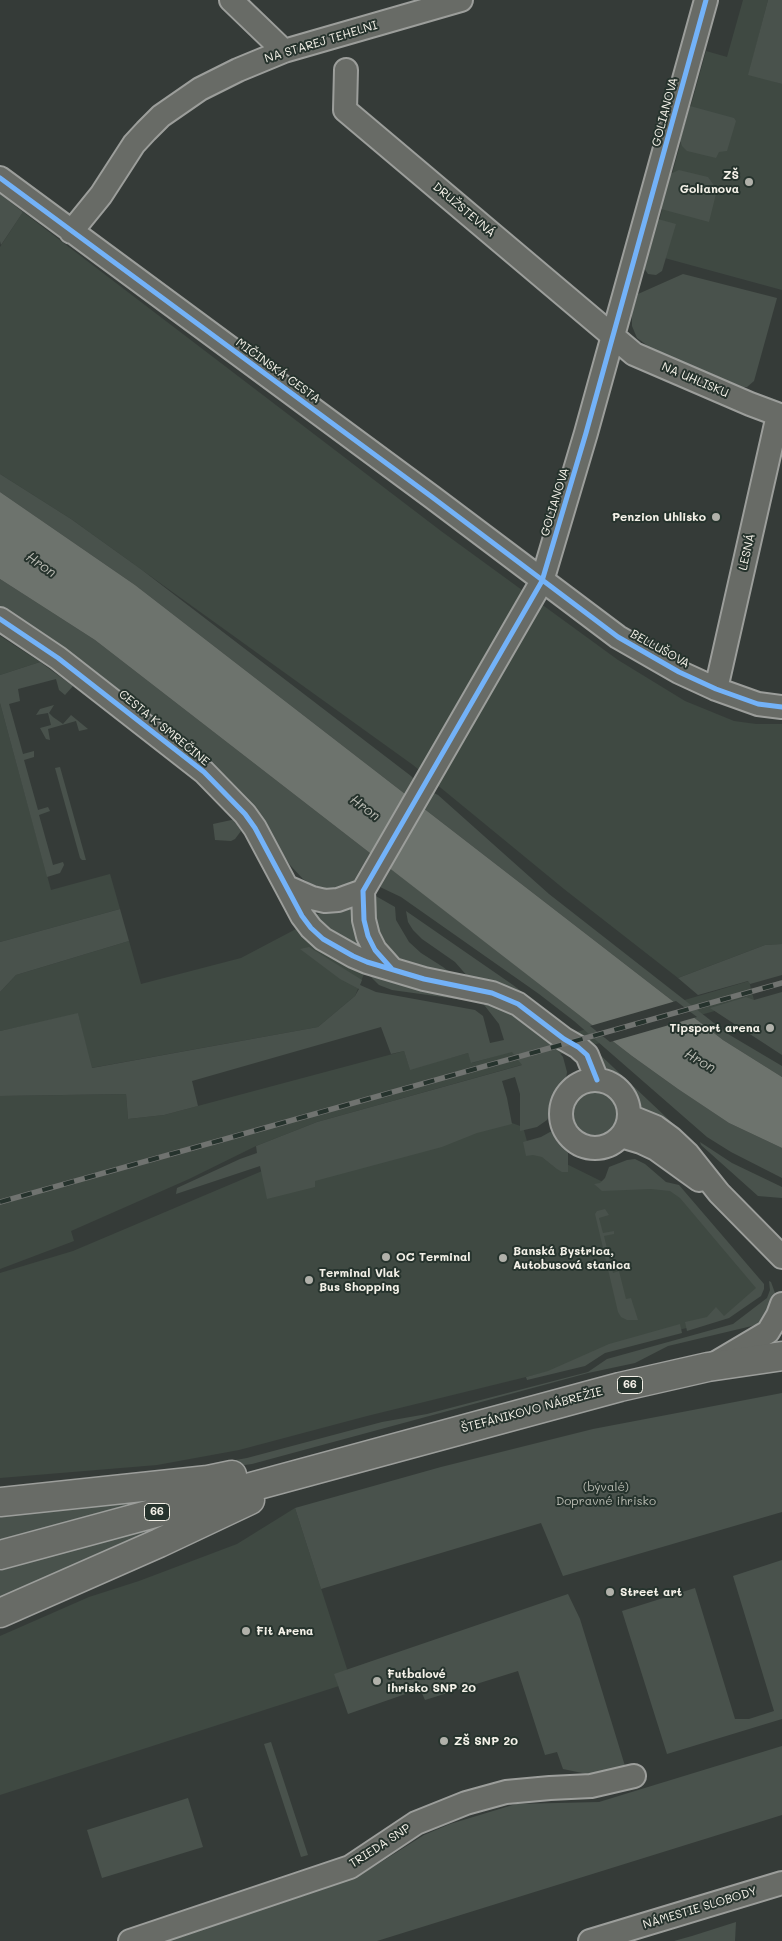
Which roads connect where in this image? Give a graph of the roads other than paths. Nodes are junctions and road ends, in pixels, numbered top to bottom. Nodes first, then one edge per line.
1 (231, 0) edge
2 (461, 0) edge
3 (706, 0) edge
4 (284, 50) junction
5 (346, 70) dead end
6 (0, 178) edge
7 (71, 232) junction
8 (613, 336) junction
9 (780, 415) edge
10 (542, 581) junction
11 (0, 619) edge
12 (716, 689) junction
13 (782, 706) edge
14 (366, 884) junction
15 (287, 887) junction
16 (391, 968) junction
17 (588, 1082) junction
18 (625, 1126) junction
19 (780, 1254) edge
20 (782, 1276) edge
21 (782, 1304) edge
22 (782, 1356) edge
23 (708, 1367) junction
24 (314, 1469) junction
25 (0, 1502) edge
26 (0, 1555) edge
27 (0, 1613) edge
28 (634, 1776) dead end
29 (782, 1884) edge
30 (130, 1941) edge
31 (590, 1941) edge

1 - 4 street
2 - 4 street, NA STAREJ TEHELNI
3 - 8 street, GOLIANOVA
4 - 7 street, NA STAREJ TEHELNI
5 - 8 street, DRUŽSTEVNÁ
6 - 7 street, MIČINSKÁ CESTA
7 - 10 street, MIČINSKÁ CESTA
8 - 9 street, NA UHLISKU
8 - 10 street, GOLIANOVA
9 - 12 street, LESNÁ
10 - 12 street, BELLUŠOVA
10 - 14 street, GOLIANOVA
11 - 15 street, CESTA K SMREČINE
12 - 13 street, BELLUŠOVA
14 - 15 street
14 - 16 street
15 - 16 street, CESTA K SMREČINE
16 - 17 street, CESTA K SMREČINE
17 - 18 street
17 - 18 street
18 - 19 street
19 - 20 street
21 - 23 street
22 - 23 main road, ŠTEFÁNIKOVO NÁBREŽIE / 66
23 - 24 main road, ŠTEFÁNIKOVO NÁBREŽIE / 66
24 - 25 main road
24 - 26 main road, 66
24 - 27 main road
28 - 30 street, TRIEDA SNP
29 - 31 street, NÁMESTIE SLOBODY

